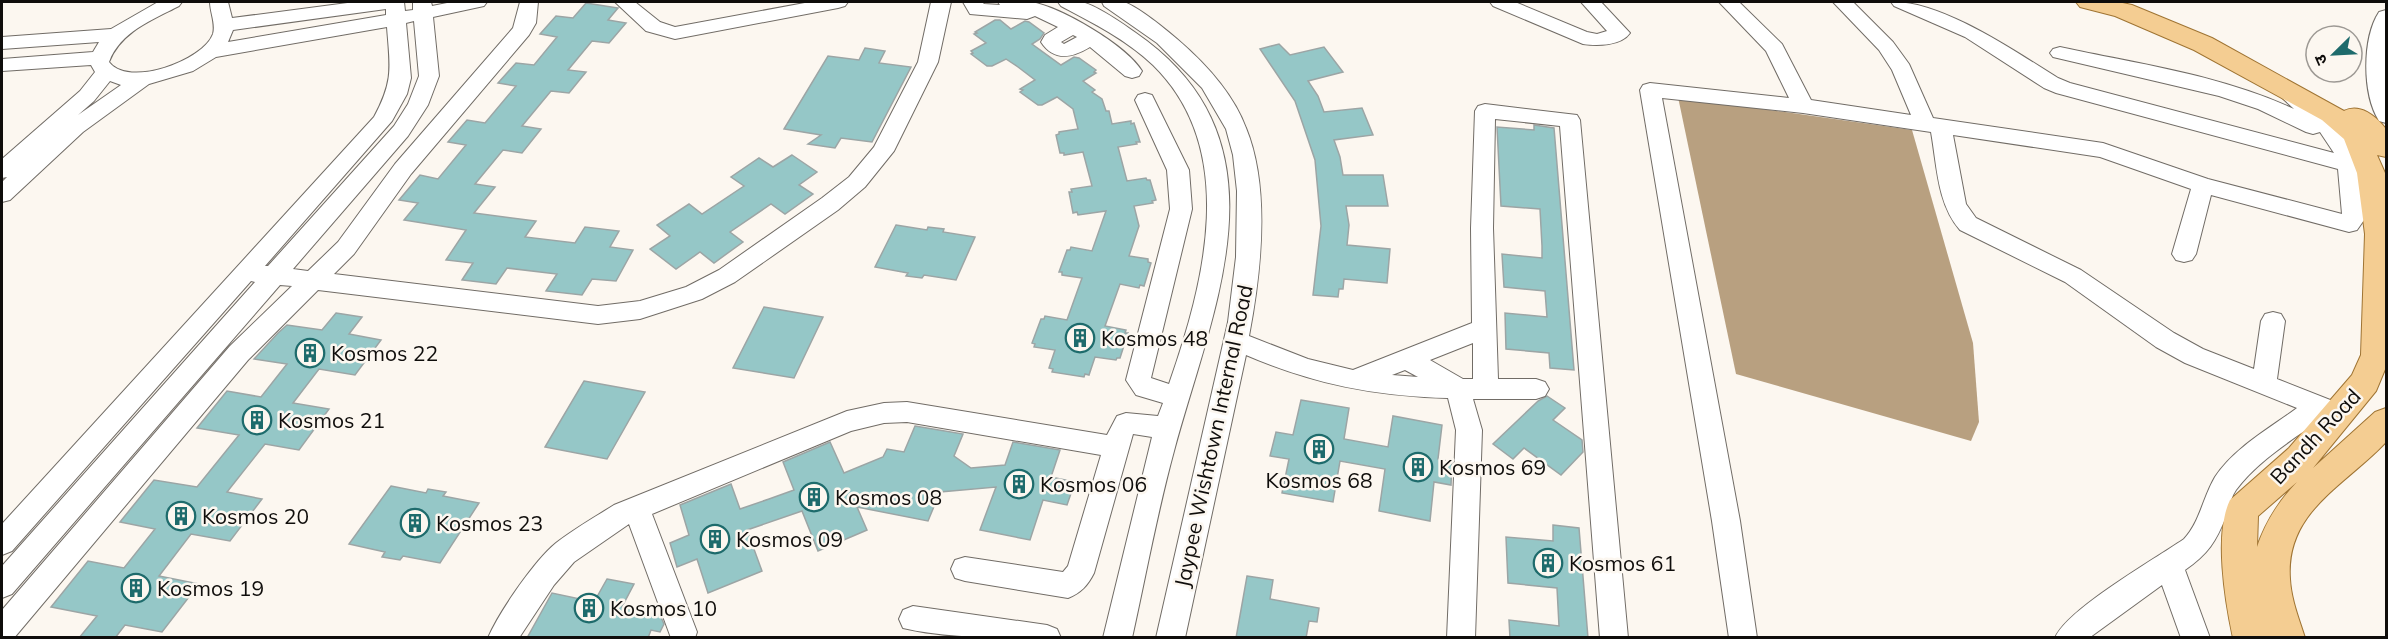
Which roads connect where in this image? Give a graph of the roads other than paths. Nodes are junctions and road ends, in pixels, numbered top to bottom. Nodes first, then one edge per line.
1 (172, 2) edge
2 (477, 2) edge
3 (529, 2) edge
4 (624, 2) edge
5 (792, 2) edge
6 (838, 2) edge
7 (941, 2) edge
8 (973, 2) edge
9 (1007, 2) edge
10 (1068, 2) edge
11 (1111, 2) edge
12 (1500, 2) edge
13 (1591, 2) edge
14 (1729, 2) edge
15 (1851, 2) edge
16 (1901, 2) edge
17 (2088, 2) edge
18 (2127, 2) edge
19 (394, 7) edge
20 (422, 7) edge
21 (222, 9) edge
22 (2386, 16) edge
23 (1063, 27) junction
24 (658, 30) junction
25 (115, 35) junction
26 (1090, 38) junction
27 (2, 43) edge
28 (211, 51) junction
29 (2060, 53) dead end
30 (2, 65) edge
31 (103, 65) junction
32 (1132, 71) dead end
33 (143, 79) junction
34 (2274, 81) junction
35 (1145, 100) dead end
36 (1803, 106) junction
37 (2386, 116) edge
38 (1933, 124) junction
39 (2339, 140) junction
40 (2386, 145) edge
41 (2348, 165) junction
42 (2, 171) edge
43 (2203, 185) junction
44 (2, 194) edge
45 (1220, 202) junction
46 (1250, 209) junction
47 (2184, 254) dead end
48 (245, 272) junction
49 (273, 276) junction
50 (313, 281) junction
51 (252, 300) junction
52 (285, 306) junction
53 (2273, 321) dead end
54 (1485, 328) junction
55 (1237, 341) junction
56 (1407, 359) junction
57 (1354, 380) junction
58 (2264, 385) junction
59 (2376, 387) edge
60 (1458, 388) junction
61 (1486, 388) junction
62 (1536, 389) dead end
63 (1177, 396) junction
64 (2329, 410) junction
65 (2386, 421) edge
66 (1167, 428) junction
67 (1116, 447) junction
68 (636, 508) junction
69 (2, 543) edge
70 (2169, 565) junction
71 (965, 569) dead end
72 (2, 585) edge
73 (913, 619) dead end
74 (2, 630) edge
75 (683, 632) dead end
76 (502, 638) edge
77 (1047, 638) edge
78 (1117, 638) edge
79 (1170, 638) edge
80 (1461, 638) edge
81 (1614, 638) edge
82 (1743, 638) edge
83 (2069, 638) edge
84 (2196, 638) edge
85 (2251, 638) edge
86 (2287, 638) edge

1 - 25 street
2 - 20 street
3 - 50 street
4 - 24 street
5 - 24 street
6 - 24 street
7 - 50 street
8 - 23 street
9 - 23 street
10 - 45 street, Jaypee Wishtown Internal Road
11 - 46 street, Jaypee Wishtown Internal Road
12 - 13 street
14 - 36 street
15 - 38 street
16 - 41 street
17 - 34 main road, Bandh Road
18 - 40 main road
19 - 20 street
19 - 21 street
19 - 28 street
19 - 48 street
20 - 49 street
21 - 28 street
22 - 37 street
23 - 26 street
23 - 26 street
25 - 27 street
25 - 31 street
26 - 32 street
28 - 33 street
29 - 39 street
30 - 31 street
31 - 33 street
31 - 42 street
33 - 44 street
34 - 39 street
34 - 59 main road, Bandh Road
35 - 63 street
36 - 38 street
36 - 82 street
38 - 43 street
38 - 58 street
39 - 41 street
41 - 43 street
43 - 47 street
45 - 46 street
45 - 63 street, Jaypee Wishtown Internal Road
46 - 55 street, Jaypee Wishtown Internal Road
48 - 49 street
48 - 69 street
49 - 50 street
49 - 51 street
50 - 52 street
51 - 52 street
51 - 72 street
52 - 74 street
53 - 58 street
54 - 56 street
54 - 61 street
54 - 81 street
55 - 57 street
55 - 79 street, Jaypee Wishtown Internal Road
56 - 57 street
56 - 60 street
57 - 60 street
58 - 64 street
59 - 64 main road, Bandh Road
60 - 61 street
60 - 80 street
61 - 62 street
63 - 66 street, Jaypee Wishtown Internal Road
64 - 70 street
64 - 85 main road, Bandh Road
65 - 86 main road, Bandh Road
66 - 67 street
66 - 78 street, Jaypee Wishtown Internal Road
67 - 68 street
67 - 71 street
68 - 75 street
68 - 76 street
70 - 83 street
70 - 84 street
73 - 77 street

